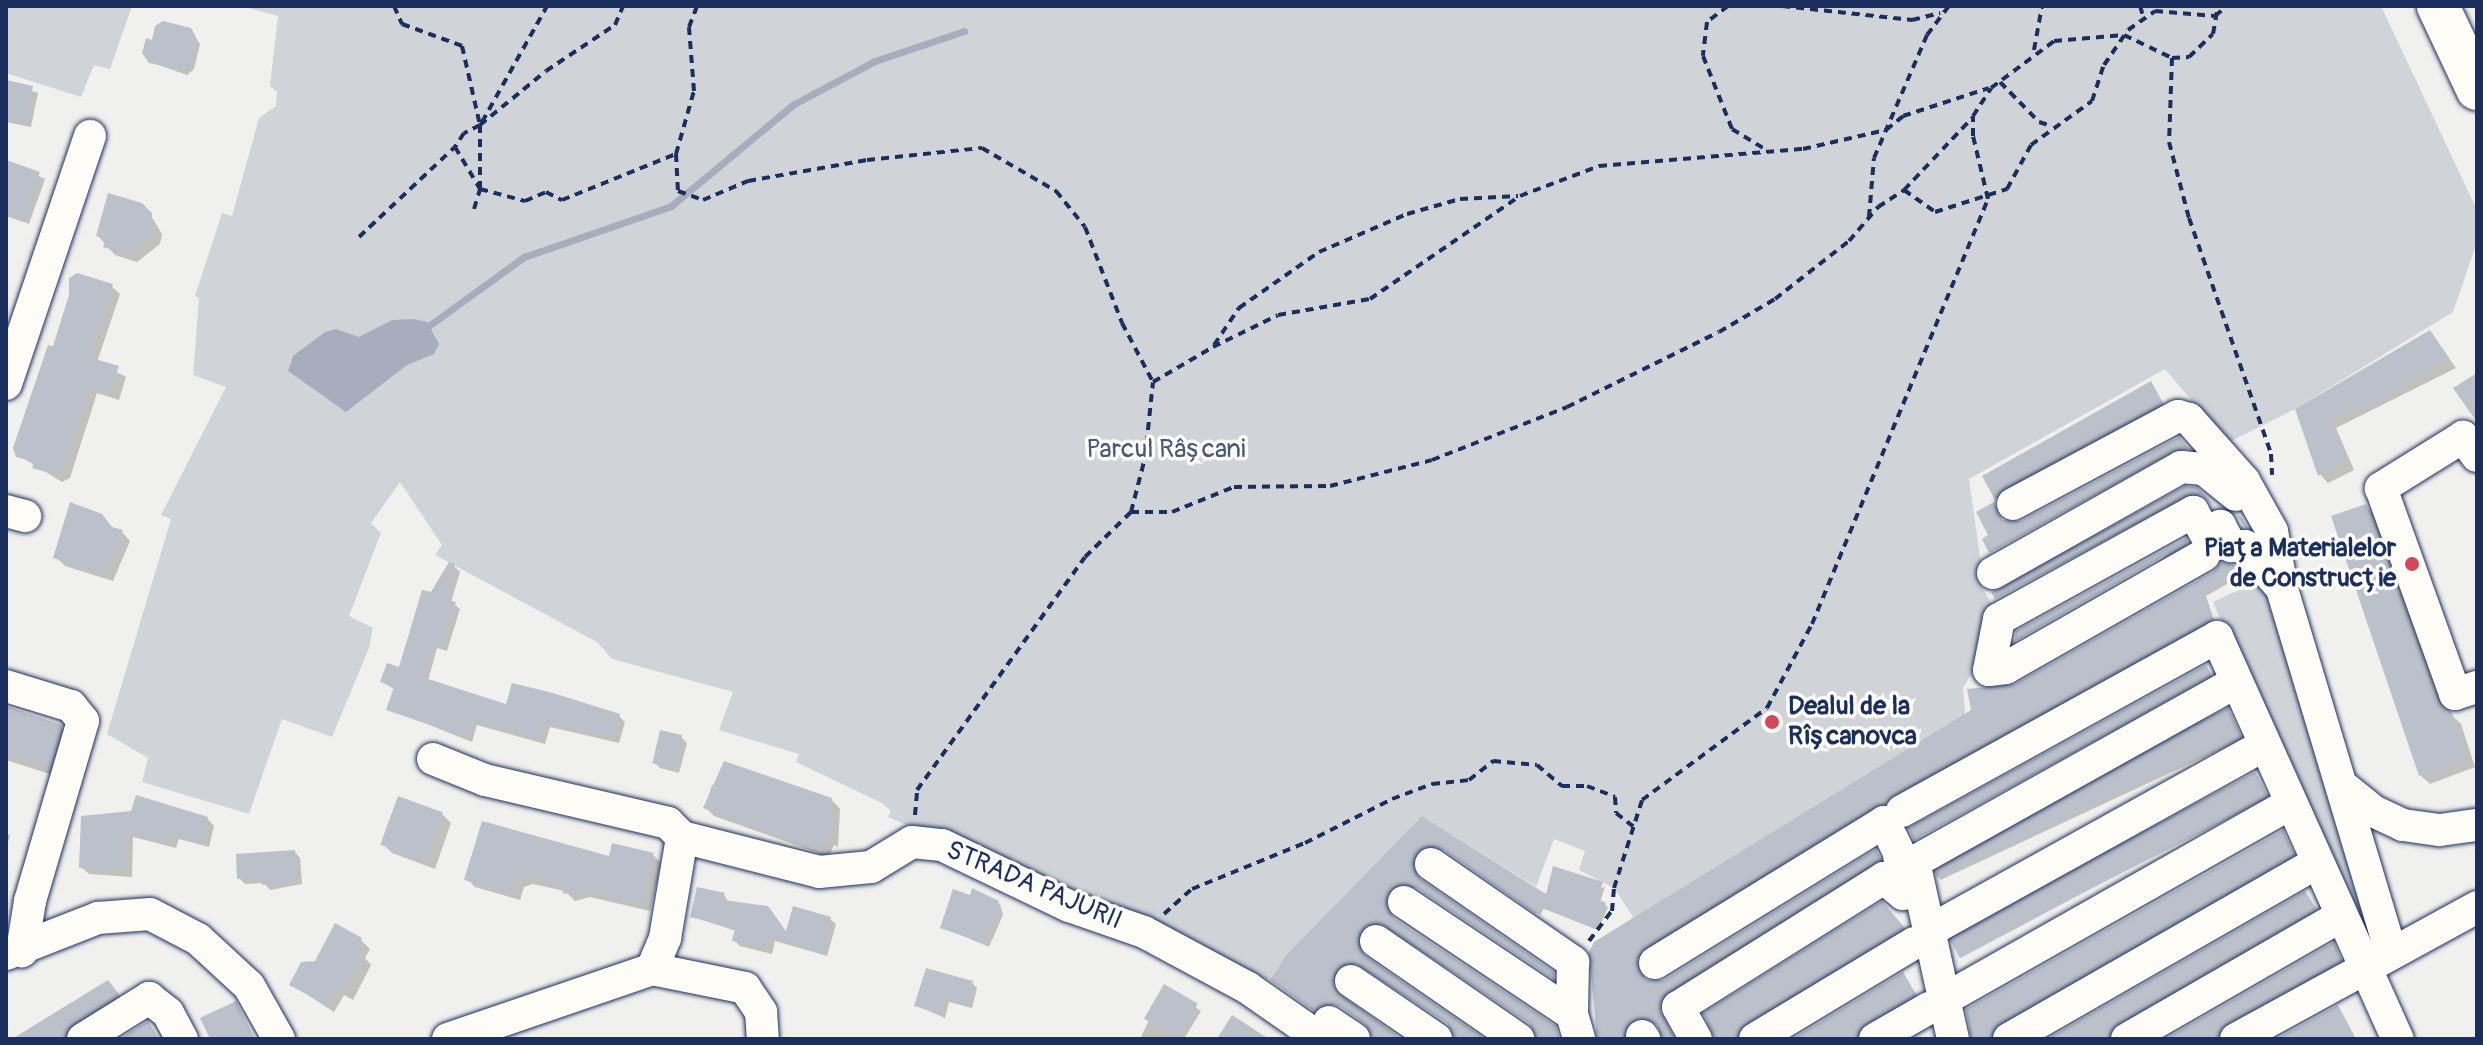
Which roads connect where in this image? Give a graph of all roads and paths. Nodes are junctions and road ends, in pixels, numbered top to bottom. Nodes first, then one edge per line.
1 (394, 6) edge
2 (547, 6) edge
3 (623, 6) edge
4 (697, 6) edge
5 (1728, 6) edge
6 (1782, 6) edge
7 (1949, 6) edge
8 (2042, 6) edge
9 (2140, 6) edge
10 (2163, 6) edge
11 (2218, 6) edge
12 (2227, 6) edge
13 (2438, 6) edge
14 (2155, 11) junction
15 (1942, 13) junction
16 (2215, 16) junction
17 (2144, 19) junction
18 (2124, 35) junction
19 (2034, 50) junction
20 (2172, 58) junction
21 (2000, 82) junction
22 (1991, 88) junction
23 (2477, 89) edge
24 (1973, 116) junction
25 (480, 125) junction
26 (2051, 126) junction
27 (1886, 130) junction
28 (90, 136) dead end
29 (455, 147) junction
30 (1769, 152) junction
31 (676, 154) junction
32 (480, 189) junction
33 (1904, 190) junction
34 (1520, 196) junction
35 (1988, 199) junction
36 (474, 209) dead end
37 (1869, 218) junction
38 (359, 237) dead end
39 (1213, 347) junction
40 (1153, 382) junction
41 (6, 384) edge
42 (2477, 456) edge
43 (2272, 485) dead end
44 (2013, 504) dead end
45 (1131, 512) junction
46 (2272, 531) junction
47 (2204, 555) dead end
48 (1993, 573) dead end
49 (2282, 589) junction
50 (2236, 682) junction
51 (6, 686) edge
52 (2477, 687) edge
53 (2264, 745) junction
54 (433, 759) dead end
55 (2346, 789) junction
56 (2290, 804) junction
57 (1902, 811) dead end
58 (2477, 825) edge
59 (1634, 827) junction
60 (682, 837) junction
61 (912, 842) junction
62 (2316, 863) junction
63 (1431, 864) dead end
64 (1903, 894) junction
65 (1404, 902) dead end
66 (2477, 907) edge
67 (2339, 917) junction
68 (1144, 932) junction
69 (1922, 937) junction
70 (1376, 941) dead end
71 (22, 950) edge
72 (2391, 952) junction
73 (1573, 962) junction
74 (1655, 963) dead end
75 (2362, 966) junction
76 (652, 969) junction
77 (1351, 981) dead end
78 (1937, 1003) junction
79 (1575, 1026) edge
80 (1335, 1033) edge
81 (83, 1039) edge
82 (182, 1039) edge
83 (279, 1039) edge
84 (448, 1039) edge
85 (763, 1039) edge
86 (1436, 1039) edge
87 (1518, 1039) edge
88 (1696, 1039) edge
89 (1755, 1039) edge
90 (1875, 1039) edge
91 (1936, 1039) edge
92 (1953, 1039) edge
93 (2009, 1039) edge
94 (2127, 1039) edge
95 (2236, 1039) edge
96 (2398, 1039) edge

1 - 25 path
2 - 25 path
3 - 25 path
4 - 31 path
5 - 30 path
6 - 15 path
7 - 15 path
8 - 19 path
9 - 17 path
10 - 14 path
11 - 16 path
12 - 16 path
13 - 23 main road
14 - 16 path
14 - 17 path
15 - 27 path
16 - 20 path
17 - 18 path
18 - 19 path
18 - 20 path
18 - 26 path
19 - 21 path
20 - 43 path
21 - 22 path
21 - 26 path
22 - 24 path
22 - 27 path
24 - 33 path
24 - 35 path
25 - 29 path
25 - 32 path
26 - 35 path
27 - 30 path
27 - 37 path
28 - 41 street
29 - 32 path
29 - 38 path
30 - 34 path
31 - 32 path
31 - 40 path
32 - 36 path
33 - 35 path
33 - 37 path
34 - 39 path
34 - 39 path
35 - 59 path
37 - 45 path
39 - 40 path
40 - 45 path
42 - 52 street
44 - 46 street
45 - 61 path
46 - 48 street
46 - 49 street
47 - 49 street
49 - 55 street
50 - 53 street
50 - 57 street
50 - 69 street
51 - 71 street
53 - 56 street
53 - 69 street
54 - 60 street, STRADA PAJURII
55 - 58 street
55 - 72 street
56 - 62 street
56 - 78 street
59 - 68 path
59 - 73 path
60 - 61 street, STRADA PAJURII
60 - 76 street
61 - 68 street, STRADA PAJURII
62 - 67 street
62 - 93 street
63 - 73 street
64 - 69 street
64 - 74 street
64 - 88 street
65 - 79 street
66 - 72 street
67 - 75 street
67 - 94 street
68 - 80 street, STRADA PAJURII
69 - 78 street
69 - 89 street
70 - 87 street
71 - 83 street
72 - 75 street
73 - 79 street
75 - 95 street
75 - 96 street
76 - 84 street
76 - 85 street
77 - 86 street
78 - 90 street
78 - 91 street
78 - 92 street
81 - 82 street

